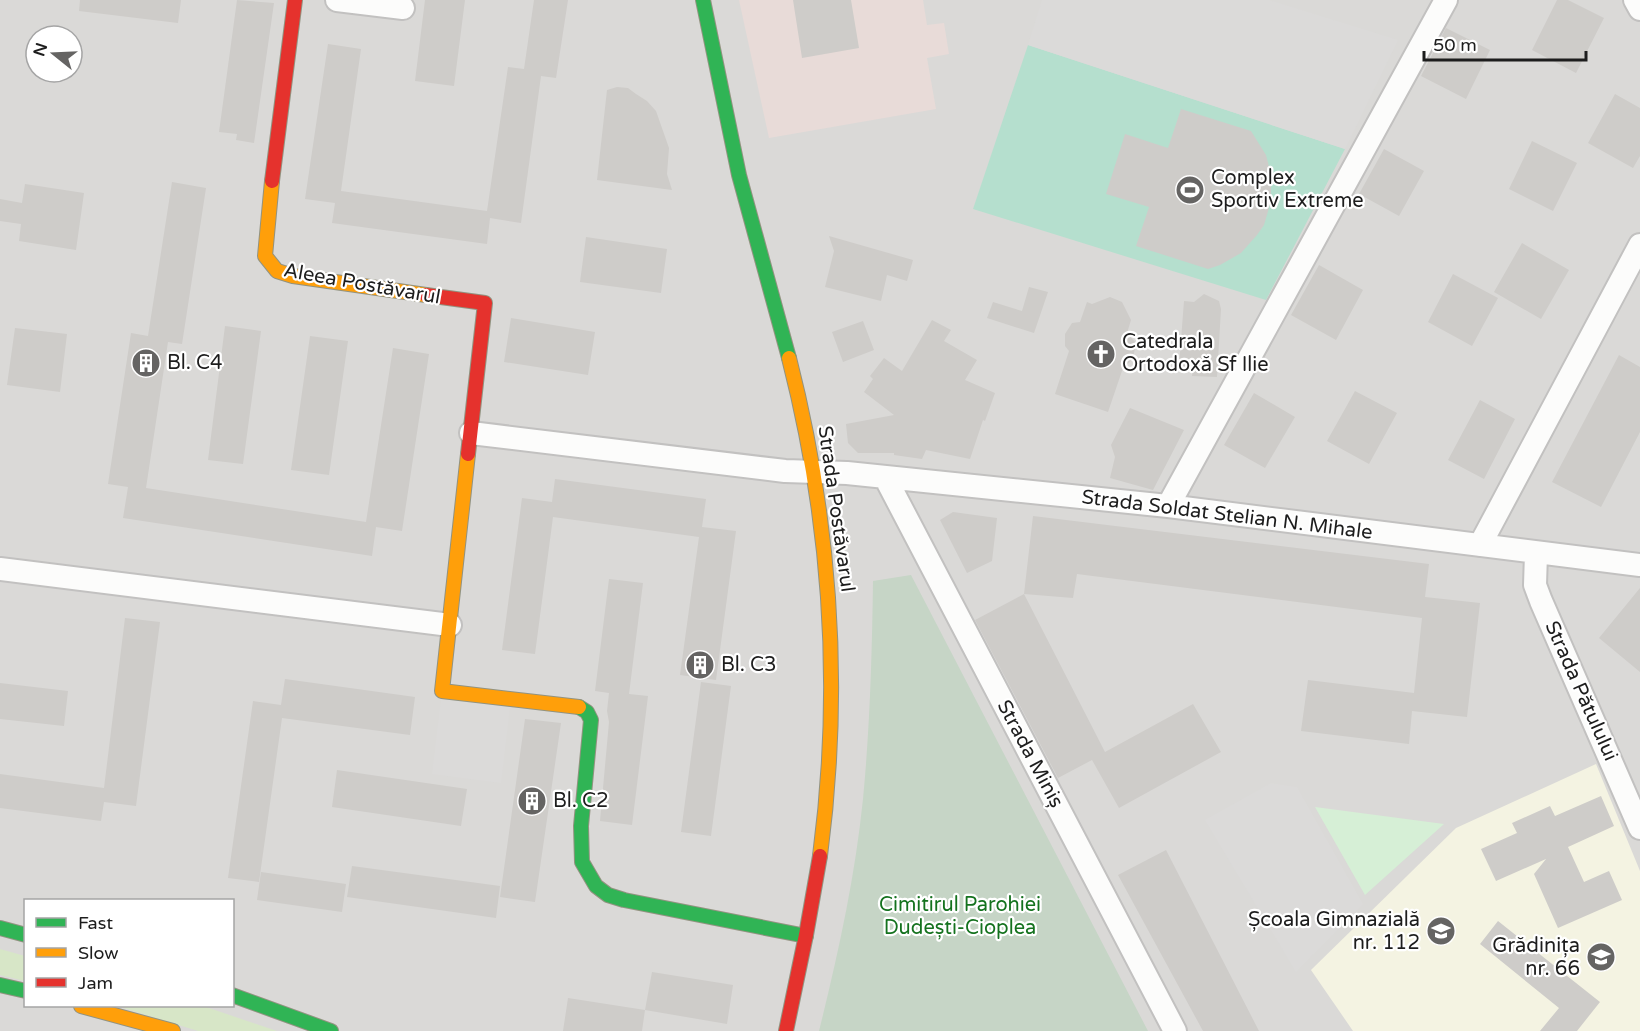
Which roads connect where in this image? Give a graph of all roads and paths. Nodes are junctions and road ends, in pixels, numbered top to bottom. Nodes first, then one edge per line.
1 (295, 0) edge
2 (337, 0) edge
3 (703, 0) edge
4 (1446, 0) edge
5 (1635, 0) edge
6 (403, 8) dead end
7 (1640, 9) edge
8 (1640, 245) edge
9 (471, 434) junction
10 (814, 472) junction
11 (885, 477) junction
12 (1168, 506) junction
13 (1479, 545) junction
14 (1536, 553) junction
15 (1640, 565) edge
16 (0, 569) edge
17 (450, 624) junction
18 (1640, 828) edge
19 (0, 928) edge
20 (24, 934) edge
21 (806, 936) junction
22 (0, 985) edge
23 (24, 991) edge
24 (234, 996) edge
25 (88, 1007) edge
26 (173, 1031) edge
27 (331, 1031) edge
28 (786, 1031) edge
29 (1175, 1031) edge

1 - 9 street, Aleea Postăvarul
2 - 6 street
3 - 10 street, Strada Postăvarul
4 - 12 street
5 - 7 street
8 - 13 street
9 - 10 street
9 - 17 street, Aleea Postăvarul
10 - 11 street, Strada Soldat Stelian N. Mihale
10 - 21 street, Strada Postăvarul
11 - 12 street, Strada Soldat Stelian N. Mihale
11 - 29 street, Strada Miniș
12 - 13 street, Strada Soldat Stelian N. Mihale
13 - 14 street, Strada Soldat Stelian N. Mihale
14 - 15 street, Strada Soldat Stelian N. Mihale
14 - 18 street, Strada Pătulului
16 - 17 street
17 - 21 street, Aleea Postăvarul
19 - 20 street
21 - 28 street, Strada Postăvarul
22 - 23 street
24 - 27 street
25 - 26 street

